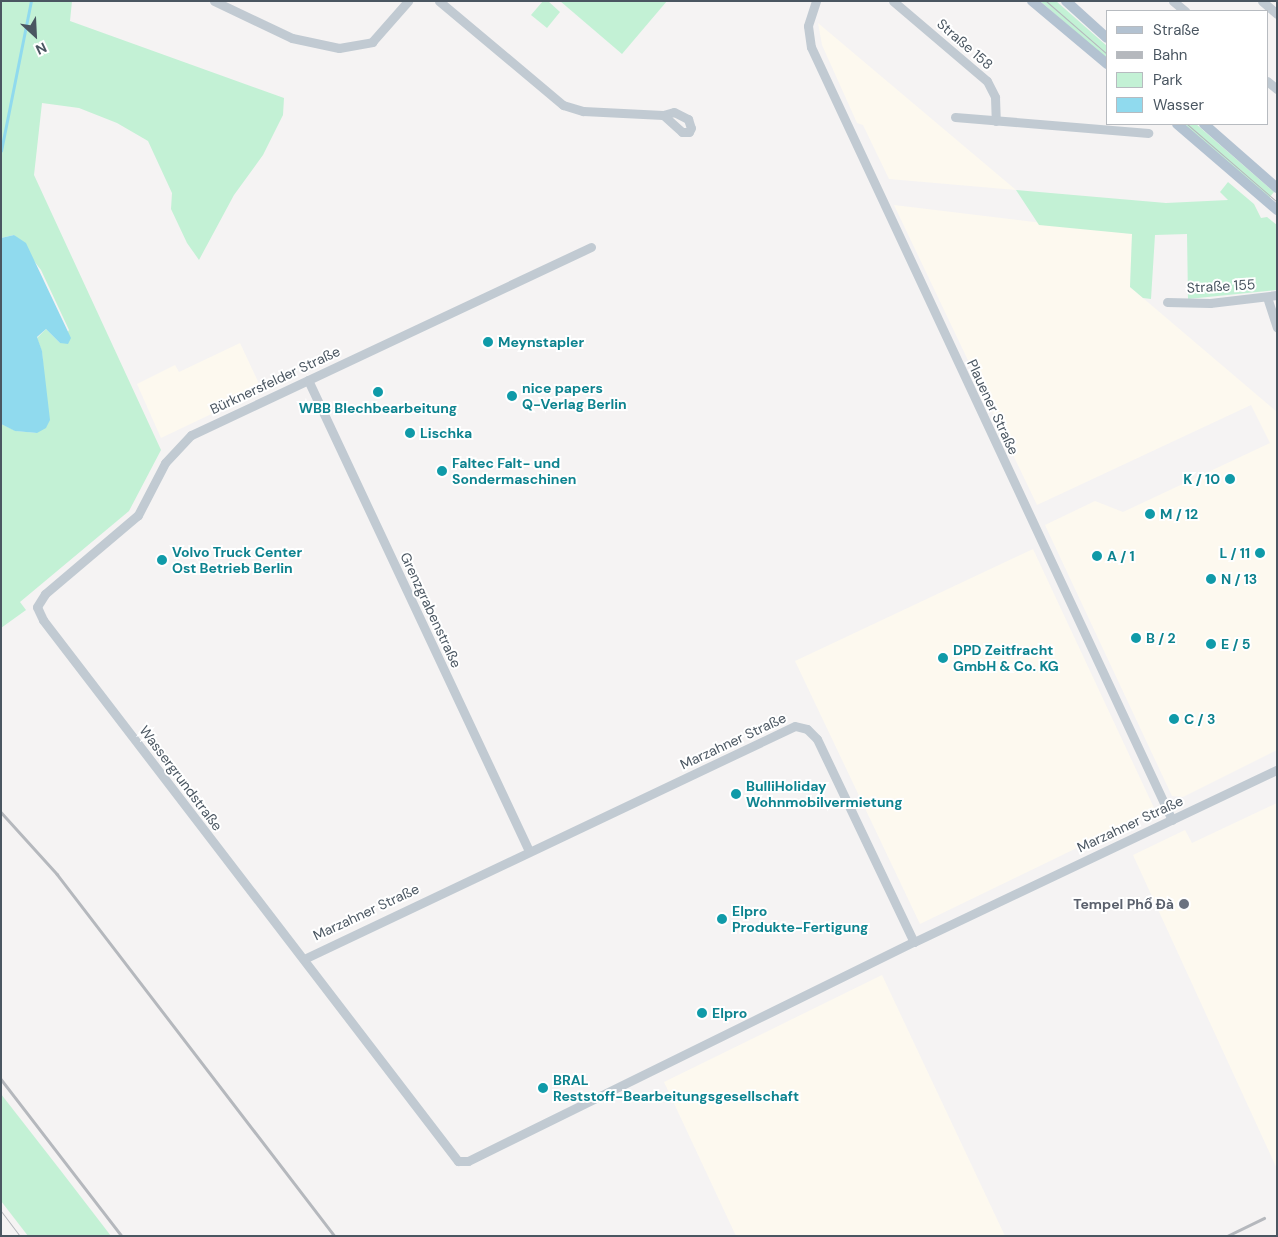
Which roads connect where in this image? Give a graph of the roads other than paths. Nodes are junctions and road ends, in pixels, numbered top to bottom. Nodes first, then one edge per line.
1 (214, 1) edge
2 (408, 1) edge
3 (439, 1) edge
4 (816, 1) edge
5 (893, 1) edge
6 (1032, 1) edge
7 (1066, 1) edge
8 (1173, 1) edge
9 (1262, 1) edge
10 (1184, 10) edge
11 (1277, 14) edge
12 (1106, 37) edge
13 (1106, 63) edge
14 (663, 115) dead end
15 (955, 117) dead end
16 (996, 120) junction
17 (1178, 125) edge
18 (1205, 125) edge
19 (1148, 133) dead end
20 (1277, 188) edge
21 (1277, 210) edge
22 (591, 246) dead end
23 (1272, 296) edge
24 (1167, 302) dead end
25 (1277, 327) edge
26 (308, 380) junction
27 (39, 614) joint
28 (1277, 770) edge
29 (1172, 820) junction
30 (529, 851) junction
31 (914, 942) junction
32 (304, 959) junction

1 - 2 street
3 - 14 street
4 - 29 street, Plauener Straße
5 - 16 street, Straße 158
6 - 13 main road
7 - 12 main road
8 - 10 street
9 - 11 street
15 - 16 street
16 - 19 street
17 - 21 main road
18 - 20 main road
22 - 26 street, Bürknersfelder Straße
23 - 24 street, Straße 155
23 - 25 street
26 - 27 street, Bürknersfelder Straße
26 - 30 street, Grenzgrabenstraße
27 - 32 street, Wassergrundstraße
28 - 29 street, Marzahner Straße
29 - 31 street, Marzahner Straße
30 - 31 street, Marzahner Straße
30 - 32 street, Marzahner Straße
31 - 32 street, Marzahner Straße

